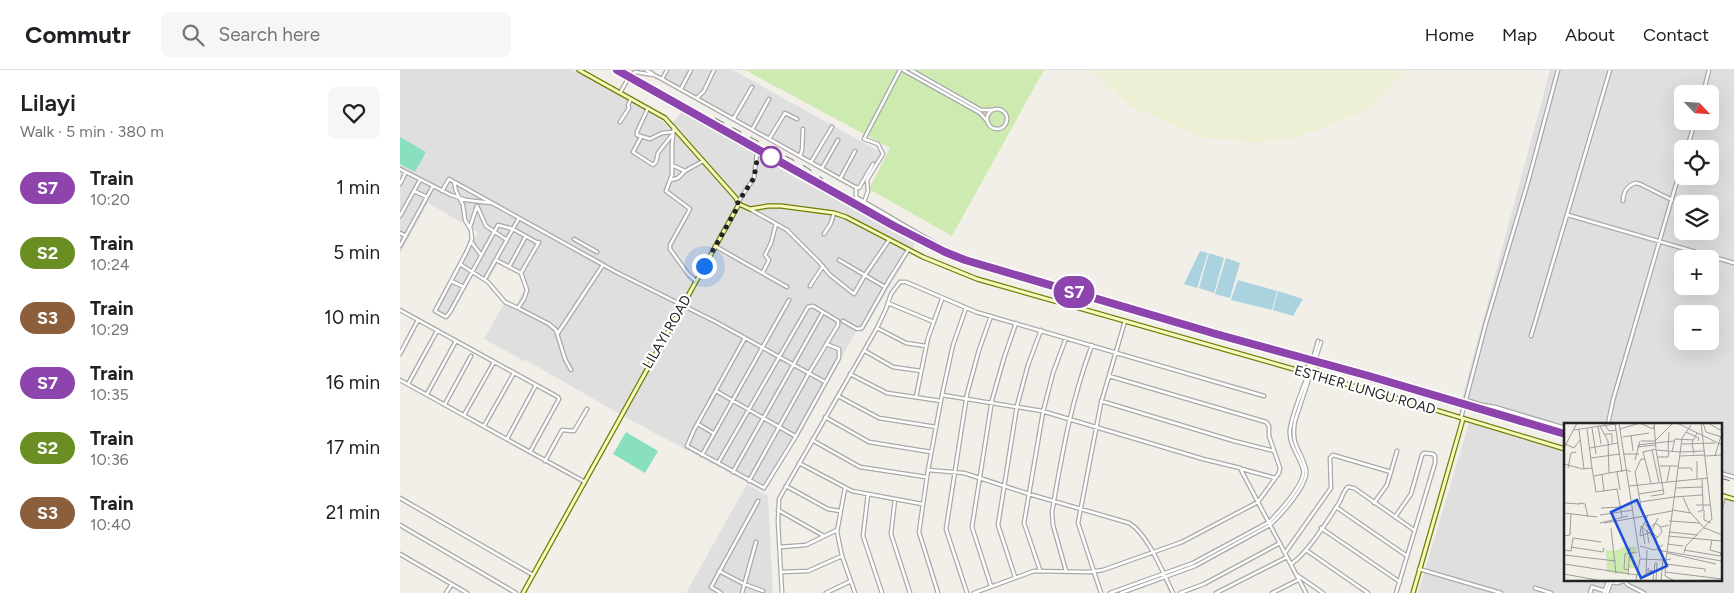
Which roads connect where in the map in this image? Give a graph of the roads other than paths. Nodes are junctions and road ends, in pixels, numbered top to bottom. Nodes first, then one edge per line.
1 (579, 70) edge
2 (646, 70) edge
3 (667, 70) edge
4 (691, 70) edge
5 (714, 70) edge
6 (901, 70) edge
7 (911, 70) edge
8 (1558, 70) edge
9 (1610, 70) edge
10 (1710, 70) edge
11 (634, 71) edge
12 (654, 75) junction
13 (662, 79) junction
14 (1706, 85) edge
15 (752, 87) dead end
16 (681, 89) junction
17 (620, 93) junction
18 (697, 98) junction
19 (631, 99) junction
20 (769, 99) dead end
21 (648, 108) junction
22 (993, 110) junction
23 (734, 119) junction
24 (797, 119) dead end
25 (620, 122) dead end
26 (988, 122) junction
27 (674, 127) junction
28 (832, 128) dead end
29 (752, 129) junction
30 (803, 129) dead end
31 (673, 133) junction
32 (640, 136) junction
33 (769, 139) junction
34 (838, 140) dead end
35 (855, 151) dead end
36 (757, 153) dead end
37 (800, 156) junction
38 (704, 161) junction
39 (811, 162) junction
40 (873, 164) dead end
41 (673, 166) junction
42 (822, 168) junction
43 (400, 169) edge
44 (684, 171) junction
45 (406, 172) junction
46 (840, 179) junction
47 (420, 180) junction
48 (671, 180) junction
49 (454, 182) junction
50 (400, 184) edge
51 (1676, 185) edge
52 (433, 186) junction
53 (856, 188) junction
54 (414, 191) junction
55 (442, 191) junction
56 (478, 195) junction
57 (428, 197) junction
58 (458, 197) junction
59 (1672, 200) junction
60 (477, 201) junction
61 (1623, 201) dead end
62 (864, 202) junction
63 (492, 203) junction
64 (738, 203) junction
65 (477, 206) junction
66 (750, 209) junction
67 (834, 213) junction
68 (1568, 215) junction
69 (400, 216) edge
70 (519, 218) junction
71 (776, 224) junction
72 (470, 228) junction
73 (513, 229) junction
74 (494, 232) junction
75 (400, 233) edge
76 (824, 234) dead end
77 (406, 236) junction
78 (526, 236) junction
79 (574, 239) dead end
80 (507, 240) junction
81 (889, 240) junction
82 (1660, 241) junction
83 (472, 243) junction
84 (400, 246) edge
85 (715, 246) junction
86 (943, 248) dead end
87 (908, 250) junction
88 (597, 252) dead end
89 (482, 255) junction
90 (496, 260) junction
91 (839, 260) dead end
92 (1734, 262) edge
93 (460, 264) junction
94 (604, 265) junction
95 (823, 266) junction
96 (509, 267) junction
97 (473, 272) junction
98 (762, 272) junction
99 (521, 273) junction
100 (865, 274) junction
101 (485, 280) junction
102 (451, 281) junction
103 (696, 281) junction
104 (786, 286) dead end
105 (810, 286) dead end
106 (885, 287) junction
107 (464, 288) junction
108 (942, 299) junction
109 (789, 300) dead end
110 (888, 302) junction
111 (683, 305) junction
112 (518, 308) junction
113 (966, 308) junction
114 (400, 310) edge
115 (823, 312) junction
116 (991, 316) junction
117 (418, 320) junction
118 (844, 321) dead end
119 (1125, 321) junction
120 (934, 322) junction
121 (1016, 323) junction
122 (877, 328) junction
123 (1040, 330) junction
124 (437, 331) junction
125 (558, 333) junction
126 (1531, 336) dead end
127 (745, 338) junction
128 (1066, 338) junction
129 (456, 341) junction
130 (1320, 341) dead end
131 (826, 344) junction
132 (1092, 345) junction
133 (926, 346) junction
134 (763, 347) junction
135 (471, 349) junction
136 (864, 350) junction
137 (476, 352) junction
138 (1117, 352) junction
139 (400, 354) edge
140 (471, 356) junction
141 (779, 356) junction
142 (494, 362) junction
143 (1313, 364) junction
144 (794, 365) junction
145 (571, 370) dead end
146 (1297, 370) junction
147 (921, 371) junction
148 (514, 373) junction
149 (809, 373) junction
150 (850, 374) junction
151 (1310, 374) junction
152 (1109, 376) junction
153 (1323, 377) junction
154 (400, 380) edge
155 (825, 382) junction
156 (408, 384) junction
157 (536, 385) junction
158 (716, 391) junction
159 (427, 394) junction
160 (942, 395) junction
161 (838, 396) junction
162 (1264, 396) dead end
163 (916, 397) junction
164 (967, 398) junction
165 (1466, 400) junction
166 (732, 401) junction
167 (941, 401) junction
168 (1101, 401) junction
169 (992, 402) junction
170 (445, 404) junction
171 (1017, 407) junction
172 (588, 409) dead end
173 (748, 409) junction
174 (1043, 412) junction
175 (464, 415) junction
176 (825, 417) junction
177 (764, 418) junction
178 (1462, 418) junction
179 (1068, 419) junction
180 (1608, 423) edge
181 (698, 424) junction
182 (484, 426) junction
183 (779, 427) junction
184 (936, 427) junction
185 (1095, 427) junction
186 (1564, 428) edge
187 (714, 434) junction
188 (796, 436) junction
189 (507, 439) junction
190 (812, 440) junction
191 (1564, 449) edge
192 (1274, 451) junction
193 (1397, 451) dead end
194 (530, 452) junction
195 (931, 452) junction
196 (702, 455) junction
197 (545, 461) junction
198 (718, 463) junction
199 (799, 463) junction
200 (1240, 468) junction
201 (928, 470) junction
202 (733, 472) junction
203 (954, 472) junction
204 (1391, 472) junction
205 (926, 477) junction
206 (979, 478) junction
207 (1275, 478) junction
208 (749, 481) junction
209 (586, 482) junction
210 (786, 486) junction
211 (1004, 486) junction
212 (845, 488) junction
213 (868, 494) junction
214 (1029, 494) junction
215 (1722, 496) edge
216 (400, 498) edge
217 (894, 499) junction
218 (1734, 499) edge
219 (758, 501) dead end
220 (1054, 501) junction
221 (1258, 502) junction
222 (1374, 503) junction
223 (922, 504) junction
224 (1336, 507) junction
225 (1080, 508) junction
226 (778, 510) junction
227 (840, 511) junction
228 (1395, 517) junction
229 (1270, 524) junction
230 (400, 526) edge
231 (1321, 528) junction
232 (837, 530) junction
233 (1414, 530) junction
234 (824, 536) junction
235 (756, 542) dead end
236 (1280, 544) junction
237 (779, 547) junction
238 (1306, 550) junction
239 (1152, 553) junction
240 (400, 554) edge
241 (1286, 555) junction
242 (842, 556) junction
243 (1407, 556) junction
244 (1291, 564) junction
245 (1419, 569) junction
246 (1040, 570) junction
247 (719, 571) junction
248 (1066, 571) junction
249 (781, 572) junction
250 (1094, 572) junction
251 (1295, 574) junction
252 (533, 575) junction
253 (1164, 576) junction
254 (1015, 577) junction
255 (1298, 580) junction
256 (1610, 580) edge
257 (1623, 580) edge
258 (851, 581) junction
259 (1400, 582) junction
260 (452, 584) junction
261 (744, 584) junction
262 (992, 586) junction
263 (1535, 588) dead end
264 (1487, 589) junction
265 (763, 591) dead end
266 (1606, 592) edge
267 (446, 593) edge
268 (467, 593) edge
269 (516, 593) edge
270 (523, 593) edge
271 (721, 593) edge
272 (742, 593) edge
273 (782, 593) edge
274 (826, 593) edge
275 (855, 593) edge
276 (882, 593) edge
277 (910, 593) edge
278 (938, 593) edge
279 (967, 593) edge
280 (974, 593) edge
281 (1101, 593) edge
282 (1110, 593) edge
283 (1121, 593) edge
284 (1173, 593) edge
285 (1180, 593) edge
286 (1216, 593) edge
287 (1272, 593) edge
288 (1306, 593) edge
289 (1322, 593) edge
290 (1368, 593) edge
291 (1396, 593) edge
292 (1413, 593) edge
293 (1486, 593) edge
294 (1501, 593) edge
295 (1551, 593) edge
296 (1590, 593) edge
297 (1644, 593) edge

1 - 17 street
2 - 12 street
3 - 13 street
4 - 16 street
5 - 18 street
6 - 26 street
6 - 62 street
7 - 22 street
8 - 165 street
9 - 68 street
10 - 14 street
11 - 12 street
11 - 17 street
12 - 13 street
13 - 16 street
15 - 23 street
16 - 18 street
17 - 19 street
18 - 23 street
19 - 21 street
19 - 25 street
20 - 29 street
21 - 27 street
21 - 32 street
22 - 26 street
22 - 26 street
23 - 29 street
24 - 33 street
27 - 31 street
27 - 38 street
28 - 39 street
29 - 33 street
30 - 37 street
31 - 32 street
31 - 32 street
31 - 41 street
33 - 37 street
34 - 42 street
35 - 46 street
36 - 64 street
37 - 39 street
38 - 44 street
38 - 64 street
39 - 42 street
40 - 53 street
41 - 44 street
41 - 48 street
42 - 46 street
43 - 45 street
44 - 48 street
45 - 47 street
45 - 50 street
46 - 53 street
47 - 52 street
47 - 54 street
48 - 103 street
49 - 55 street
49 - 56 street
49 - 58 street
51 - 59 street
52 - 55 street
52 - 57 street
53 - 62 street
54 - 57 street
54 - 69 street
55 - 58 street
56 - 60 street
56 - 63 street
57 - 77 street
58 - 60 street
58 - 72 street
59 - 61 street
59 - 82 street
60 - 63 street
60 - 65 street
62 - 86 street
63 - 70 street
64 - 66 street
64 - 85 street, LILAYI ROAD
65 - 72 street
65 - 74 street
66 - 67 street, ESTHER LUNGU ROAD
66 - 71 street
67 - 76 street
67 - 81 street, ESTHER LUNGU ROAD
68 - 82 street
68 - 126 street
70 - 73 street
70 - 94 street
71 - 95 street
71 - 98 street
72 - 83 street
73 - 74 street
73 - 78 street
73 - 80 street
74 - 80 street
74 - 89 street
75 - 77 street
77 - 84 street
78 - 96 street
78 - 99 street
79 - 88 street
80 - 90 street
81 - 87 street, ESTHER LUNGU ROAD
81 - 100 street
82 - 92 street
82 - 180 street
83 - 89 street
83 - 93 street
85 - 98 street
85 - 103 street, LILAYI ROAD
87 - 106 street
87 - 119 street, ESTHER LUNGU ROAD
89 - 97 street
90 - 96 street
90 - 101 street
91 - 100 street
93 - 97 street
93 - 102 street
94 - 111 street
94 - 125 street
95 - 100 street
95 - 105 street
96 - 99 street
97 - 101 street
97 - 107 street
98 - 104 street
99 - 112 street
100 - 106 street
101 - 112 street
102 - 107 street
102 - 107 street
103 - 111 street, LILAYI ROAD
106 - 118 street
108 - 110 street
108 - 113 street
108 - 120 street
109 - 134 street
110 - 120 street
110 - 122 street
111 - 127 street
111 - 209 street, LILAYI ROAD
112 - 125 street
113 - 116 street
113 - 160 street
114 - 117 street
115 - 131 street
115 - 141 street
115 - 144 street
116 - 121 street
116 - 164 street
117 - 124 street
117 - 139 street
119 - 138 street
119 - 146 street, ESTHER LUNGU ROAD
120 - 133 street
121 - 123 street
121 - 169 street
122 - 133 street
122 - 136 street
123 - 128 street
123 - 171 street
124 - 129 street
124 - 156 street
125 - 145 street
127 - 134 street
127 - 158 street
128 - 132 street
128 - 174 street
129 - 135 street
129 - 159 street
130 - 143 street
131 - 149 street
131 - 155 street
132 - 138 street
132 - 179 street
133 - 147 street
134 - 141 street
134 - 166 street
135 - 137 street
135 - 140 street
136 - 147 street
136 - 150 street
137 - 140 street
137 - 142 street
138 - 152 street
138 - 162 street
140 - 170 street
141 - 144 street
141 - 173 street
142 - 148 street
142 - 175 street
143 - 146 street
143 - 151 street
143 - 153 street
144 - 149 street
144 - 177 street
146 - 151 street, ESTHER LUNGU ROAD
147 - 163 street
148 - 157 street
148 - 182 street
149 - 155 street
149 - 183 street
150 - 161 street
150 - 163 street
151 - 153 street, ESTHER LUNGU ROAD
151 - 229 street
152 - 168 street
152 - 192 street
153 - 178 street, ESTHER LUNGU ROAD
154 - 156 street
155 - 188 street
156 - 159 street
157 - 189 street
157 - 194 street
158 - 166 street
158 - 181 street
159 - 170 street
160 - 164 street
160 - 167 street
161 - 176 street
161 - 184 street
163 - 167 street
164 - 169 street
164 - 203 street
165 - 178 street
165 - 186 street
166 - 173 street
166 - 187 street
167 - 184 street
168 - 185 street
168 - 192 street
169 - 171 street
169 - 206 street
170 - 175 street
171 - 174 street
171 - 211 street
172 - 197 street
173 - 177 street
173 - 198 street
174 - 179 street
174 - 214 street
175 - 182 street
176 - 190 street
176 - 195 street
177 - 183 street
177 - 202 street
178 - 191 street, ESTHER LUNGU ROAD
178 - 245 street
179 - 185 street
179 - 220 street
181 - 187 street
181 - 196 street
182 - 189 street
183 - 188 street
183 - 208 street
184 - 195 street
185 - 200 street
185 - 225 street
187 - 196 street
188 - 208 street
189 - 194 street
190 - 199 street
190 - 205 street
192 - 207 street
193 - 204 street
194 - 197 street
195 - 201 street
196 - 198 street
197 - 209 street
198 - 202 street
199 - 210 street
199 - 212 street
200 - 207 street
200 - 221 street
201 - 203 street
201 - 205 street
202 - 208 street
203 - 206 street
203 - 279 street
204 - 222 street
204 - 241 street
205 - 223 street
206 - 211 street
206 - 262 street
207 - 221 street
209 - 252 street, LILAYI ROAD
210 - 226 street
210 - 227 street
211 - 214 street
211 - 254 street
212 - 213 street
212 - 227 street
213 - 217 street
213 - 276 street
214 - 220 street
214 - 246 street
215 - 218 street
216 - 252 street
217 - 223 street
217 - 277 street
219 - 247 street
220 - 225 street
220 - 248 street
221 - 229 street
221 - 239 street
222 - 224 street
222 - 228 street
223 - 278 street
224 - 231 street
224 - 243 street
225 - 239 street
225 - 250 street
226 - 234 street
226 - 237 street
227 - 232 street
228 - 233 street
228 - 233 street
229 - 236 street
229 - 253 street
230 - 269 street
231 - 238 street
231 - 259 street
232 - 234 street
232 - 242 street
233 - 243 street
234 - 237 street
235 - 261 street
236 - 241 street
236 - 285 street
237 - 249 street
238 - 244 street
238 - 290 street
239 - 250 street
239 - 253 street
240 - 260 street
241 - 244 street
241 - 286 street
242 - 249 street
242 - 258 street
243 - 259 street
244 - 251 street
245 - 264 street
245 - 292 street
246 - 248 street
246 - 254 street
247 - 261 street
247 - 271 street
248 - 250 street
249 - 273 street
250 - 281 street
251 - 255 street
251 - 289 street
252 - 270 street, LILAYI ROAD
253 - 282 street
253 - 283 street
253 - 284 street
254 - 262 street
255 - 287 street
255 - 288 street
256 - 257 street
256 - 266 street
257 - 297 street
258 - 274 street
258 - 275 street
259 - 291 street
260 - 267 street
260 - 268 street
261 - 265 street
261 - 272 street
262 - 280 street
263 - 295 street
264 - 293 street
264 - 294 street
266 - 296 street

